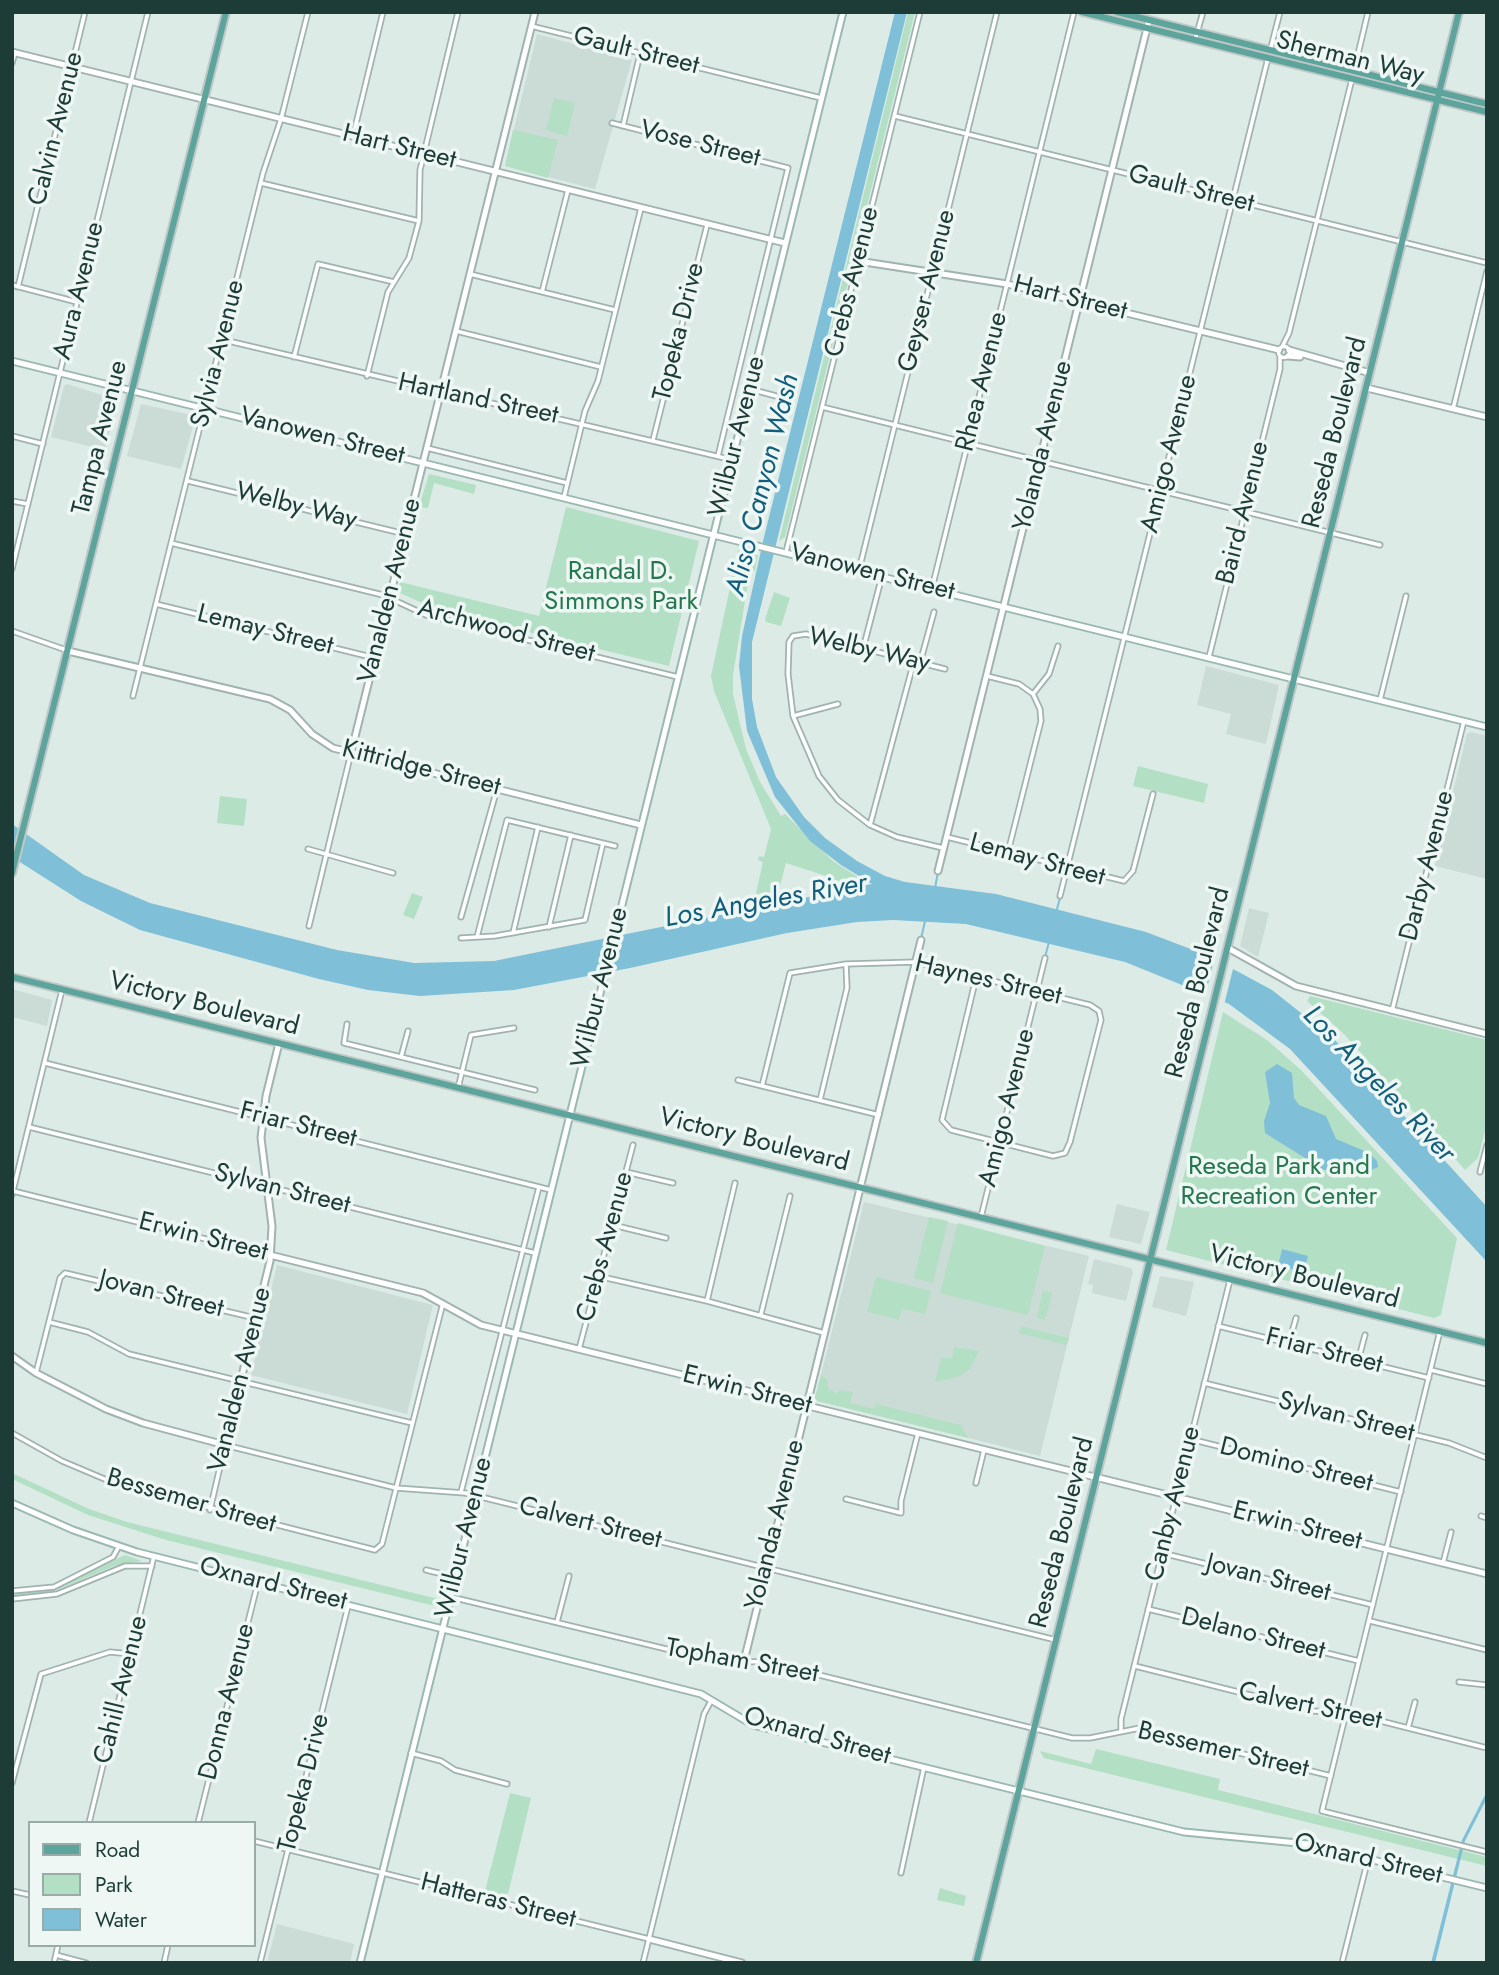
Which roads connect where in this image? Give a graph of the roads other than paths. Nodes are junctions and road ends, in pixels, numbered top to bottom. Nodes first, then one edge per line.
1 (85, 12) edge
2 (148, 12) edge
3 (226, 12) edge
4 (308, 12) edge
5 (383, 12) edge
6 (458, 12) edge
7 (535, 12) edge
8 (843, 12) edge
9 (920, 12) edge
10 (997, 12) edge
11 (1074, 12) edge
12 (1082, 12) edge
13 (1116, 12) edge
14 (1203, 12) edge
15 (1280, 12) edge
16 (1368, 12) edge
17 (1460, 12) edge
18 (1148, 24) junction
19 (531, 26) junction
20 (1198, 32) junction
21 (1195, 40) junction
22 (1270, 50) junction
23 (13, 53) edge
24 (640, 54) junction
25 (1268, 58) junction
26 (12, 63) edge
27 (73, 67) junction
28 (1354, 71) junction
29 (1352, 79) junction
30 (131, 82) junction
31 (1440, 92) junction
32 (821, 98) junction
33 (204, 100) junction
34 (1438, 100) junction
35 (1487, 104) edge
36 (1487, 112) edge
37 (895, 116) junction
38 (281, 119) junction
39 (612, 123) dead end
40 (623, 126) junction
41 (967, 135) junction
42 (353, 136) junction
43 (1040, 152) junction
44 (423, 154) junction
45 (1112, 170) junction
46 (495, 172) junction
47 (261, 183) junction
48 (568, 190) junction
49 (1233, 201) junction
50 (641, 208) junction
51 (419, 221) junction
52 (1317, 221) junction
53 (707, 224) junction
54 (772, 240) junction
55 (1402, 242) junction
56 (785, 243) junction
57 (858, 261) junction
58 (1487, 263) edge
59 (1487, 271) edge
60 (933, 273) junction
61 (470, 274) junction
62 (394, 282) junction
63 (1007, 284) junction
64 (12, 285) edge
65 (18, 287) junction
66 (542, 292) junction
67 (1079, 301) junction
68 (77, 302) junction
69 (615, 310) junction
70 (456, 331) junction
71 (1200, 331) junction
72 (1289, 333) junction
73 (224, 340) junction
74 (1280, 351) junction
75 (1288, 353) junction
76 (294, 357) junction
77 (12, 361) edge
78 (601, 368) junction
79 (1280, 369) junction
80 (60, 373) junction
81 (1370, 373) junction
82 (367, 376) junction
83 (1367, 388) junction
84 (441, 389) junction
85 (750, 389) junction
86 (132, 390) junction
87 (776, 396) dead end
88 (822, 407) junction
89 (205, 408) junction
90 (1453, 409) junction
91 (1487, 417) edge
92 (583, 422) junction
93 (895, 425) junction
94 (12, 436) edge
95 (653, 440) junction
96 (967, 443) junction
97 (43, 444) junction
98 (427, 448) junction
99 (718, 456) junction
100 (733, 460) junction
101 (423, 462) junction
102 (1040, 462) junction
103 (188, 481) junction
104 (567, 483) junction
105 (1161, 490) junction
106 (564, 497) junction
107 (12, 500) edge
108 (28, 505) junction
109 (1244, 512) junction
110 (1331, 533) junction
111 (405, 534) junction
112 (714, 535) junction
113 (171, 543) junction
114 (1380, 545) dead end
115 (786, 552) junction
116 (13, 566) edge
117 (859, 570) junction
118 (882, 576) junction
119 (932, 588) junction
120 (1406, 596) dead end
121 (390, 597) junction
122 (156, 604) junction
123 (1004, 607) junction
124 (934, 612) dead end
125 (12, 631) edge
126 (793, 636) joint
127 (1125, 636) junction
128 (1058, 646) dead end
129 (863, 649) junction
130 (68, 651) junction
131 (1209, 657) junction
132 (375, 658) junction
133 (914, 661) junction
134 (920, 663) junction
135 (140, 667) junction
136 (944, 669) dead end
137 (987, 676) junction
138 (678, 677) junction
139 (1295, 679) junction
140 (1033, 694) junction
141 (133, 696) dead end
142 (1380, 700) junction
143 (838, 704) dead end
144 (793, 716) junction
145 (1464, 721) junction
146 (1487, 727) edge
147 (351, 753) junction
148 (497, 789) junction
149 (1153, 793) dead end
150 (641, 825) junction
151 (870, 825) junction
152 (538, 827) junction
153 (571, 835) junction
154 (947, 837) junction
155 (603, 843) junction
156 (615, 846) dead end
157 (944, 848) junction
158 (308, 849) dead end
159 (1007, 852) junction
160 (326, 854) junction
161 (1068, 867) junction
162 (938, 871) dead end
163 (12, 873) edge
164 (393, 873) dead end
165 (1060, 896) dead end
166 (461, 917) dead end
167 (309, 926) dead end
168 (549, 927) junction
169 (513, 933) junction
170 (477, 937) junction
171 (461, 938) dead end
172 (921, 940) dead end
173 (1227, 952) junction
174 (1045, 958) dead end
175 (916, 962) junction
176 (846, 964) junction
177 (12, 977) edge
178 (976, 978) junction
179 (62, 990) junction
180 (1037, 992) junction
181 (1392, 1011) junction
182 (347, 1024) dead end
183 (514, 1028) dead end
184 (408, 1031) dead end
185 (1487, 1034) edge
186 (279, 1043) junction
187 (401, 1058) junction
188 (45, 1063) junction
189 (461, 1072) junction
190 (738, 1080) dead end
191 (762, 1086) junction
192 (457, 1088) junction
193 (535, 1090) dead end
194 (820, 1100) junction
195 (570, 1115) junction
196 (879, 1115) junction
197 (263, 1118) junction
198 (29, 1128) junction
199 (1000, 1142) junction
200 (633, 1145) dead end
201 (1487, 1145) edge
202 (626, 1172) junction
203 (1480, 1172) dead end
204 (673, 1183) dead end
205 (736, 1183) dead end
206 (267, 1186) junction
207 (539, 1187) junction
208 (860, 1187) junction
209 (551, 1189) junction
210 (13, 1193) edge
211 (790, 1196) dead end
212 (981, 1217) junction
213 (613, 1224) junction
214 (666, 1238) dead end
215 (521, 1250) junction
216 (535, 1253) junction
217 (270, 1255) junction
218 (1150, 1259) junction
219 (598, 1276) junction
220 (1230, 1279) junction
221 (707, 1301) junction
222 (443, 1303) junction
223 (761, 1314) junction
224 (1296, 1318) dead end
225 (257, 1319) junction
226 (49, 1322) junction
227 (1218, 1326) junction
228 (502, 1330) junction
229 (1440, 1331) junction
230 (824, 1333) junction
231 (515, 1334) junction
232 (1365, 1335) dead end
233 (1289, 1343) junction
234 (1487, 1343) edge
235 (579, 1349) junction
236 (12, 1356) edge
237 (1358, 1361) junction
238 (1431, 1370) junction
239 (36, 1373) junction
240 (1429, 1378) junction
241 (241, 1381) junction
242 (1204, 1382) junction
243 (1487, 1384) edge
244 (806, 1405) junction
245 (412, 1423) junction
246 (12, 1433) edge
247 (918, 1433) junction
248 (1415, 1435) junction
249 (1190, 1439) junction
250 (225, 1445) junction
251 (984, 1450) junction
252 (1487, 1458) edge
253 (1097, 1477) junction
254 (976, 1483) dead end
255 (396, 1488) junction
256 (461, 1492) junction
257 (1401, 1492) junction
258 (475, 1496) junction
259 (1176, 1497) junction
260 (846, 1499) dead end
261 (12, 1503) edge
262 (210, 1510) junction
263 (1451, 1532) dead end
264 (119, 1546) junction
265 (1387, 1549) junction
266 (1162, 1553) junction
267 (155, 1556) junction
268 (1443, 1563) junction
269 (152, 1566) junction
270 (766, 1568) junction
271 (426, 1570) dead end
272 (1487, 1574) edge
273 (569, 1576) dead end
274 (455, 1577) junction
275 (258, 1582) junction
276 (12, 1591) edge
277 (450, 1596) junction
278 (12, 1599) edge
279 (349, 1604) junction
280 (1373, 1605) junction
281 (1148, 1609) junction
282 (1369, 1621) junction
283 (557, 1623) junction
284 (442, 1629) junction
285 (1056, 1640) junction
286 (1487, 1650) edge
287 (131, 1654) junction
288 (744, 1661) junction
289 (1359, 1661) junction
290 (1134, 1666) junction
291 (1459, 1682) dead end
292 (1487, 1685) edge
293 (713, 1699) junction
294 (1415, 1702) dead end
295 (1346, 1713) junction
296 (1408, 1728) junction
297 (1034, 1729) junction
298 (1121, 1730) junction
299 (1487, 1748) edge
300 (411, 1753) junction
301 (924, 1767) junction
302 (1331, 1776) junction
303 (12, 1783) edge
304 (507, 1784) dead end
305 (1019, 1790) junction
306 (89, 1821) edge
307 (198, 1821) edge
308 (256, 1842) edge
309 (288, 1850) junction
310 (1487, 1852) edge
311 (1368, 1859) junction
312 (382, 1873) junction
313 (901, 1873) dead end
314 (1487, 1888) edge
315 (649, 1939) junction
316 (58, 1947) edge
317 (56, 1955) junction
318 (54, 1963) edge
319 (86, 1963) edge
320 (260, 1963) edge
321 (360, 1963) edge
322 (643, 1963) edge
323 (742, 1963) edge
324 (976, 1963) edge
325 (1342, 1963) edge

1 - 27 street, Calvin Avenue
2 - 30 street, Aura Avenue
3 - 33 main road, Tampa Avenue
4 - 38 street, Sylvia Avenue
5 - 42 street
6 - 44 street
7 - 19 street, Vanalden Avenue
8 - 32 street, Wilbur Avenue
9 - 37 street, Crebs Avenue
10 - 41 street, Geyser Avenue
11 - 43 street, Rhea Avenue
12 - 18 main road, Sherman Way
13 - 18 main road, Sherman Way
14 - 20 street
15 - 22 street, Amigo Avenue
16 - 28 street
17 - 31 main road, Reseda Boulevard
18 - 20 main road, Sherman Way
18 - 21 main road, Sherman Way
18 - 45 street, Yolanda Avenue
19 - 24 street, Gault Street
19 - 46 street, Vanalden Avenue
20 - 21 street
20 - 22 main road, Sherman Way
21 - 25 main road, Sherman Way
22 - 25 street, Amigo Avenue
22 - 28 main road, Sherman Way
23 - 26 street
23 - 27 street, Hart Street
24 - 32 street, Gault Street
24 - 40 street
25 - 29 main road, Sherman Way
25 - 49 street, Amigo Avenue
27 - 30 street, Hart Street
27 - 65 street, Calvin Avenue
28 - 29 main road
28 - 31 main road, Sherman Way
29 - 34 main road, Sherman Way
29 - 52 street, Baird Avenue
30 - 33 street, Hart Street
30 - 68 street, Aura Avenue
31 - 34 main road, Reseda Boulevard
31 - 35 main road, Sherman Way
32 - 56 street, Wilbur Avenue
33 - 38 street, Hart Street
33 - 86 main road, Tampa Avenue
34 - 36 main road, Sherman Way
34 - 55 main road, Reseda Boulevard
37 - 41 street, Gault Street
37 - 57 street, Crebs Avenue
38 - 42 street, Hart Street
38 - 47 street, Sylvia Avenue
39 - 40 street, Vose Street
40 - 54 street, Vose Street
41 - 43 street, Gault Street
41 - 60 street, Geyser Avenue
42 - 44 street, Hart Street
43 - 45 street, Gault Street
43 - 63 street, Rhea Avenue
44 - 46 street, Hart Street
44 - 51 street
45 - 49 street, Gault Street
45 - 67 street, Yolanda Avenue
46 - 48 street, Hart Street
46 - 61 street, Vanalden Avenue
47 - 51 street
47 - 73 street, Sylvia Avenue
48 - 50 street, Hart Street
48 - 66 street
49 - 52 street, Gault Street
49 - 71 street, Amigo Avenue
50 - 53 street, Hart Street
50 - 69 street
51 - 62 street
52 - 55 street, Gault Street
52 - 72 street, Baird Avenue
53 - 54 street, Hart Street
53 - 95 street, Topeka Drive
54 - 56 street, Hart Street
54 - 99 street
55 - 58 street, Gault Street
55 - 81 main road, Reseda Boulevard
56 - 85 street, Wilbur Avenue
57 - 60 street, Hart Street
57 - 88 street, Crebs Avenue
59 - 90 street
60 - 63 street, Hart Street
60 - 93 street, Geyser Avenue
61 - 66 street
61 - 70 street, Vanalden Avenue
62 - 76 street
62 - 82 street
63 - 67 street, Hart Street
63 - 96 street, Rhea Avenue
64 - 65 street
65 - 68 street
66 - 69 street
67 - 71 street, Hart Street
67 - 102 street, Yolanda Avenue
68 - 80 street, Aura Avenue
69 - 78 street
70 - 78 street
70 - 84 street, Vanalden Avenue
71 - 74 street, Hart Street
71 - 105 street, Amigo Avenue
72 - 74 street, Baird Avenue
72 - 75 street, Baird Avenue
73 - 76 street, Hartland Street
73 - 89 street, Sylvia Avenue
74 - 75 street
74 - 75 street
74 - 79 street, Baird Avenue
75 - 79 street, Baird Avenue
75 - 81 street
76 - 82 street, Hartland Street
77 - 80 street, Vanowen Street
78 - 92 street
79 - 109 street, Baird Avenue
80 - 86 street, Vanowen Street
80 - 97 street, Aura Avenue
81 - 83 main road, Reseda Boulevard
82 - 84 street, Hartland Street
83 - 90 street
83 - 110 main road, Reseda Boulevard
84 - 92 street, Hartland Street
84 - 98 street, Vanalden Avenue
85 - 87 street
85 - 100 street, Wilbur Avenue
86 - 89 street, Vanowen Street
86 - 130 main road, Tampa Avenue
88 - 93 street
88 - 115 street, Crebs Avenue
89 - 101 street, Vanowen Street
89 - 103 street, Sylvia Avenue
90 - 91 street
92 - 95 street, Hartland Street
92 - 104 street
93 - 96 street
93 - 117 street, Geyser Avenue
94 - 97 street
95 - 99 street, Hartland Street
96 - 102 street
96 - 119 street, Rhea Avenue
97 - 108 street, Aura Avenue
98 - 101 street, Vanalden Avenue
98 - 104 street
99 - 100 street, Hartland Street
100 - 112 street, Wilbur Avenue
101 - 106 street, Vanowen Street
101 - 111 street, Vanalden Avenue
102 - 105 street
102 - 123 street, Yolanda Avenue
103 - 111 street, Welby Way
103 - 113 street, Sylvia Avenue
104 - 106 street
105 - 109 street
105 - 127 street, Amigo Avenue
106 - 112 street, Vanowen Street
107 - 108 street
108 - 116 street, Aura Avenue
109 - 110 street
109 - 131 street, Baird Avenue
110 - 114 street
110 - 139 main road, Reseda Boulevard
111 - 121 street, Vanalden Avenue
112 - 115 street, Vanowen Street
112 - 138 street, Wilbur Avenue
113 - 121 street, Archwood Street
113 - 122 street, Sylvia Avenue
115 - 117 street, Vanowen Street
117 - 118 street, Vanowen Street
118 - 119 street, Vanowen Street
118 - 129 street
119 - 123 street, Vanowen Street
120 - 142 street
121 - 132 street, Vanalden Avenue
121 - 138 street, Archwood Street
122 - 132 street, Lemay Street
122 - 135 street, Sylvia Avenue
123 - 127 street, Vanowen Street
123 - 137 street, Yolanda Avenue
124 - 134 street
125 - 130 street, Kittridge Street
126 - 129 street, Welby Way
126 - 144 street, Lemay Street
127 - 131 street, Vanowen Street
127 - 161 street, Amigo Avenue
128 - 140 street
129 - 133 street, Welby Way
130 - 135 street, Kittridge Street
130 - 163 main road, Tampa Avenue
131 - 139 street, Vanowen Street
132 - 147 street, Vanalden Avenue
133 - 134 street, Welby Way
133 - 151 street
134 - 136 street, Welby Way
135 - 141 street, Sylvia Avenue
135 - 147 street, Kittridge Street
137 - 140 street
137 - 154 street, Yolanda Avenue
138 - 150 street, Wilbur Avenue
139 - 142 street, Vanowen Street
139 - 173 main road, Reseda Boulevard
140 - 159 street
142 - 145 street, Vanowen Street
143 - 144 street
144 - 151 street, Lemay Street
145 - 146 street, Vanowen Street
145 - 181 street, Darby Avenue
147 - 148 street, Kittridge Street
147 - 160 street, Vanalden Avenue
148 - 150 street, Kittridge Street
148 - 166 street
149 - 161 street, Lemay Street
150 - 195 street, Wilbur Avenue
151 - 157 street, Lemay Street
152 - 153 street
152 - 169 street
152 - 170 street
153 - 155 street
153 - 168 street
154 - 157 street, Yolanda Avenue
154 - 159 street, Lemay Street
155 - 156 street
155 - 168 street
157 - 162 street, Yolanda Avenue
158 - 160 street
159 - 161 street, Lemay Street
160 - 164 street
160 - 167 street, Vanalden Avenue
161 - 165 street, Amigo Avenue
168 - 169 street
169 - 170 street
170 - 171 street
172 - 175 street, Yolanda Avenue
173 - 181 street
173 - 218 main road, Reseda Boulevard
174 - 180 street, Amigo Avenue
175 - 176 street, Haynes Street
175 - 178 street, Haynes Street
175 - 196 street, Yolanda Avenue
176 - 191 street, Haynes Street
176 - 194 street
177 - 179 main road, Victory Boulevard
178 - 180 street, Haynes Street
178 - 199 street
179 - 186 main road, Victory Boulevard
179 - 188 street
180 - 199 street, Amigo Avenue
180 - 199 street, Haynes Street
181 - 185 street
182 - 187 street
183 - 189 street
184 - 187 street
186 - 192 main road, Victory Boulevard
186 - 197 street, Vanalden Avenue
187 - 189 street
188 - 197 street, Friar Street
188 - 198 street
189 - 192 street
189 - 193 street
190 - 191 street
191 - 194 street
192 - 195 main road, Victory Boulevard
194 - 196 street
195 - 208 main road, Victory Boulevard
195 - 209 street, Wilbur Avenue
196 - 208 street, Yolanda Avenue
197 - 206 street, Vanalden Avenue
197 - 207 street, Friar Street
198 - 206 street, Sylvan Street
198 - 210 street
199 - 212 street, Amigo Avenue
200 - 202 street, Crebs Avenue
201 - 203 street
202 - 204 street
202 - 213 street, Crebs Avenue
205 - 221 street
206 - 215 street, Sylvan Street
206 - 217 street, Vanalden Avenue
207 - 209 street, Friar Street
207 - 215 street, Wilbur Avenue
208 - 212 main road, Victory Boulevard
208 - 230 street, Yolanda Avenue
209 - 216 street, Wilbur Avenue
210 - 217 street, Erwin Street
211 - 223 street
212 - 218 main road, Victory Boulevard
213 - 214 street
213 - 219 street, Crebs Avenue
215 - 216 street, Sylvan Street
215 - 228 street, Wilbur Avenue
216 - 231 street, Wilbur Avenue
217 - 222 street, Erwin Street
217 - 225 street, Vanalden Avenue
218 - 220 main road, Victory Boulevard
218 - 253 main road, Reseda Boulevard
219 - 221 street
219 - 235 street, Crebs Avenue
220 - 227 street, Canby Avenue
220 - 229 main road, Victory Boulevard
221 - 223 street
222 - 228 street, Erwin Street
222 - 245 street
223 - 230 street
224 - 233 street
225 - 226 street, Jovan Street
225 - 241 street, Vanalden Avenue
226 - 239 street
226 - 241 street
227 - 233 street, Friar Street
227 - 242 street, Canby Avenue
228 - 231 street, Erwin Street
228 - 256 street, Wilbur Avenue
229 - 234 main road, Victory Boulevard
229 - 238 street
230 - 244 street, Yolanda Avenue
231 - 235 street, Erwin Street
231 - 258 street, Wilbur Avenue
232 - 237 street
233 - 237 street, Friar Street
235 - 244 street, Erwin Street
236 - 239 street, Calvert Street
237 - 240 street, Friar Street
238 - 240 street
238 - 243 street
239 - 250 street, Calvert Street
240 - 248 street
241 - 245 street
241 - 250 street, Vanalden Avenue
242 - 248 street, Sylvan Street
242 - 249 street, Canby Avenue
244 - 247 street, Erwin Street
244 - 270 street, Yolanda Avenue
245 - 255 street
246 - 262 street, Bessemer Street
247 - 251 street, Erwin Street
247 - 260 street
248 - 252 street, Sylvan Street
248 - 257 street
249 - 257 street, Domino Street
249 - 259 street, Canby Avenue
250 - 255 street, Calvert Street
250 - 262 street, Vanalden Avenue
251 - 253 street, Erwin Street
251 - 254 street
253 - 259 street, Erwin Street
253 - 285 main road, Reseda Boulevard
255 - 256 street, Calvert Street
255 - 262 street, Bessemer Street
256 - 258 street, Calvert Street
257 - 265 street
258 - 270 street, Calvert Street
258 - 274 street, Wilbur Avenue
259 - 265 street, Erwin Street
259 - 266 street, Canby Avenue
261 - 264 street
263 - 268 street
264 - 267 street
264 - 276 street
265 - 268 street, Erwin Street
265 - 280 street
266 - 280 street, Jovan Street
266 - 281 street, Canby Avenue
267 - 269 street, Cahill Avenue
267 - 275 street, Oxnard Street
268 - 272 street, Erwin Street
269 - 278 street
269 - 287 street, Cahill Avenue
270 - 285 street, Calvert Street
270 - 288 street, Yolanda Avenue
271 - 274 street
273 - 283 street
274 - 277 street, Wilbur Avenue
275 - 279 street, Oxnard Street
275 - 307 street, Donna Avenue
277 - 283 street, Topham Street
277 - 284 street, Wilbur Avenue
279 - 284 street, Oxnard Street
279 - 309 street, Topeka Drive
280 - 282 street
281 - 289 street, Delano Street
281 - 290 street, Canby Avenue
282 - 286 street
282 - 289 street
283 - 288 street, Topham Street
284 - 293 street, Oxnard Street
284 - 300 street, Wilbur Avenue
285 - 297 main road, Reseda Boulevard
287 - 303 street
287 - 306 street, Cahill Avenue
288 - 297 street, Topham Street
289 - 295 street
290 - 295 street, Calvert Street
290 - 298 street, Canby Avenue
291 - 292 street
293 - 301 street, Oxnard Street
293 - 315 street
294 - 296 street
295 - 296 street, Calvert Street
295 - 302 street
296 - 299 street, Calvert Street
297 - 298 street, Bessemer Street
297 - 305 main road, Reseda Boulevard
298 - 302 street, Bessemer Street
300 - 304 street
300 - 312 street, Wilbur Avenue
301 - 305 street, Oxnard Street
301 - 313 street
302 - 310 street
305 - 311 street, Oxnard Street
305 - 324 main road, Reseda Boulevard
308 - 309 street, Hatteras Street
309 - 312 street, Hatteras Street
309 - 320 street, Topeka Drive
311 - 314 street, Oxnard Street
311 - 325 street
312 - 315 street, Hatteras Street
312 - 321 street, Wilbur Avenue
315 - 322 street
315 - 323 street, Hatteras Street
316 - 317 street
317 - 318 street
317 - 319 street

